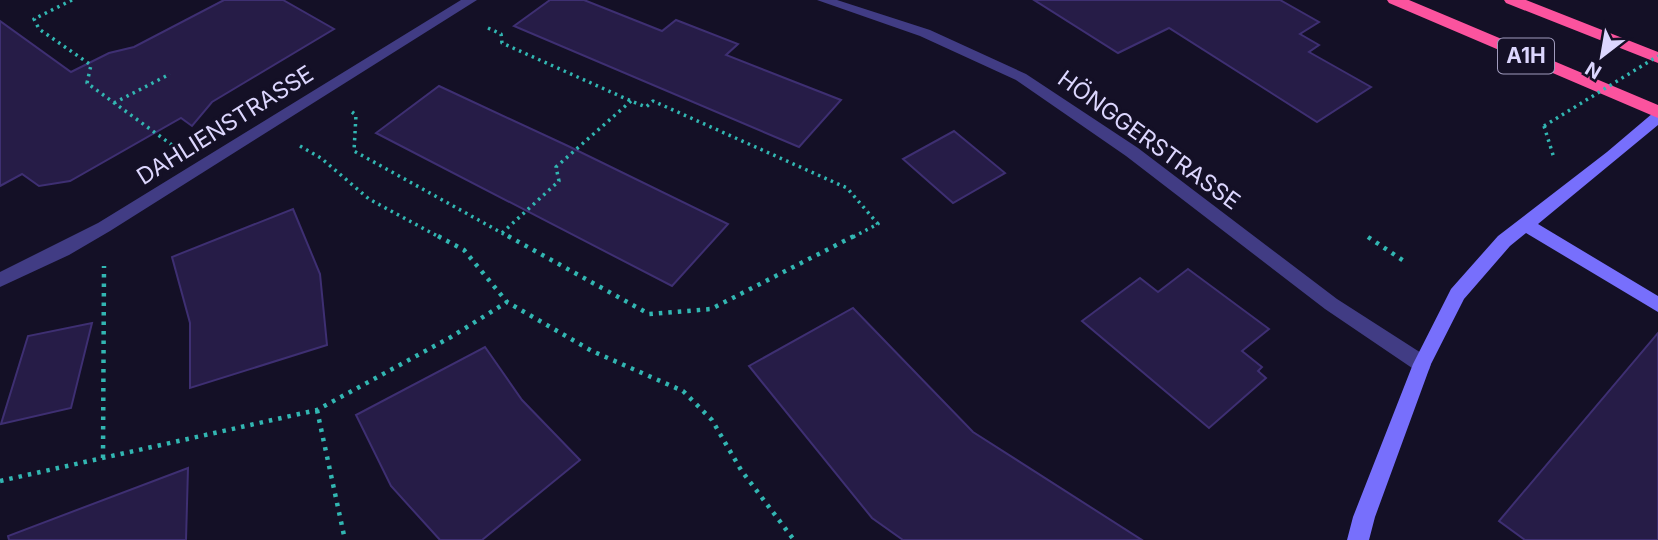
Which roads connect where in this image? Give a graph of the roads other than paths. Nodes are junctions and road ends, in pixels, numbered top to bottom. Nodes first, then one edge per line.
1 (470, 0) edge
2 (824, 0) edge
3 (1395, 0) edge
4 (1512, 0) edge
5 (1658, 57) edge
6 (1658, 114) edge
7 (1525, 224) junction
8 (0, 280) edge
9 (1658, 305) edge
10 (1422, 364) junction
11 (1358, 540) edge

1 - 8 street, DAHLIENSTRASSE
2 - 10 street, HÖNGGERSTRASSE
3 - 6 highway, A1H
4 - 5 highway, A1H
6 - 7 main road
7 - 9 main road
7 - 10 main road
10 - 11 main road

